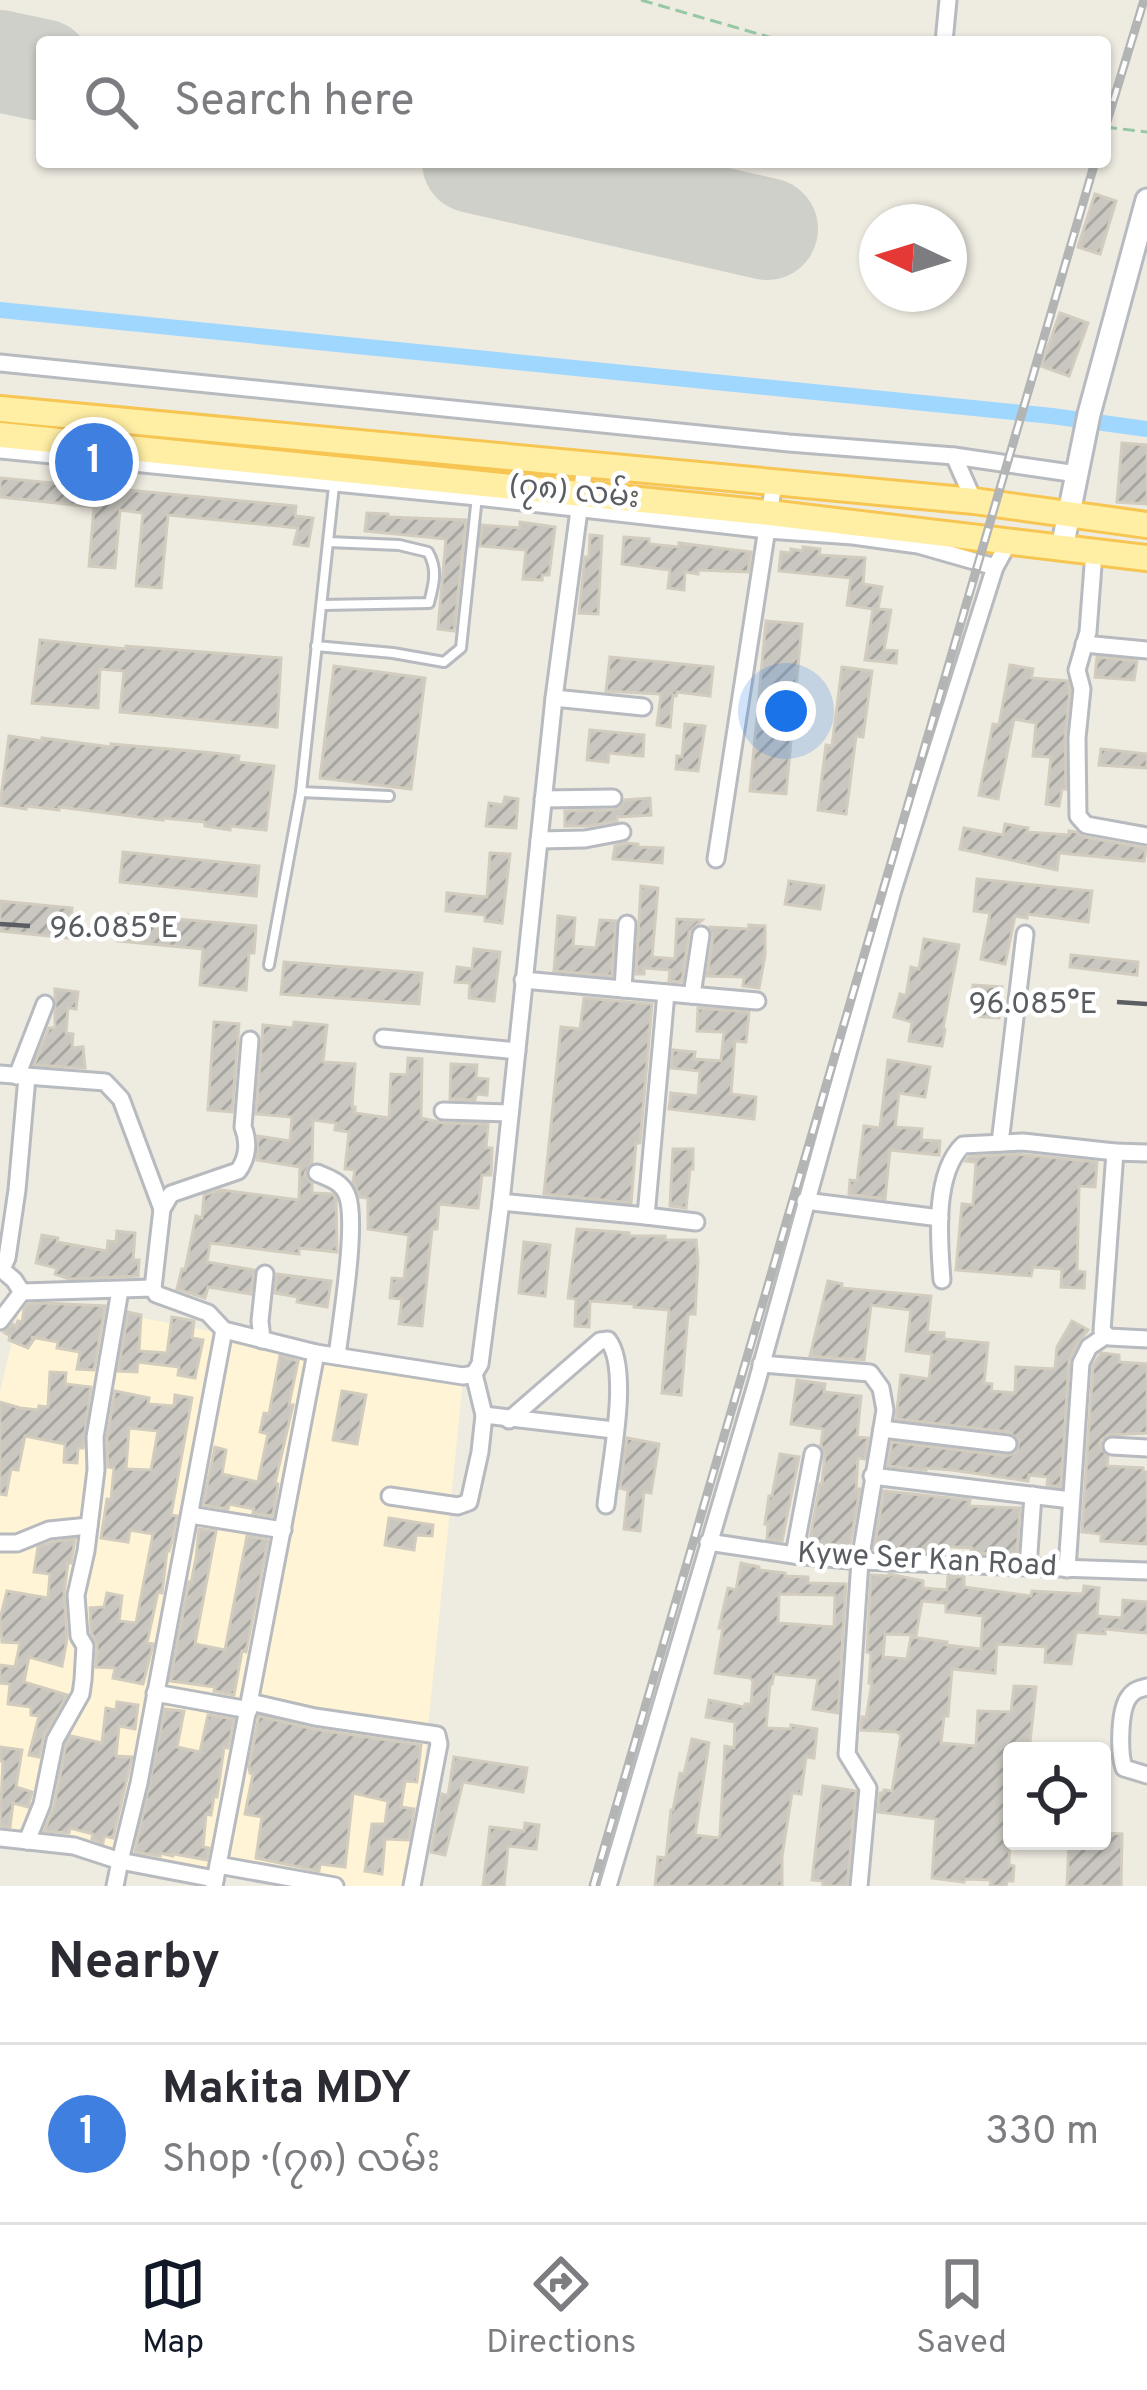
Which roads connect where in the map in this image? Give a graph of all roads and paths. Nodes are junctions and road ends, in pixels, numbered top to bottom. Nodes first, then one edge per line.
1 (641, 0) edge
2 (947, 0) edge
3 (765, 36) edge
4 (944, 36) edge
5 (1111, 128) edge
6 (1147, 132) edge
7 (1147, 200) edge
8 (0, 363) edge
9 (0, 410) edge
10 (0, 435) edge
11 (0, 450) edge
12 (954, 456) junction
13 (336, 465) junction
14 (585, 465) junction
15 (1077, 474) junction
16 (773, 483) junction
17 (478, 490) junction
18 (579, 501) junction
19 (974, 501) junction
20 (1068, 515) junction
21 (768, 522) junction
22 (1147, 525) edge
23 (328, 542) junction
24 (1009, 542) junction
25 (1063, 548) junction
26 (1094, 552) junction
27 (1147, 558) edge
28 (995, 567) junction
29 (323, 604) junction
30 (1084, 644) junction
31 (316, 646) junction
32 (1147, 650) edge
33 (554, 698) junction
34 (643, 707) dead end
35 (302, 792) junction
36 (389, 796) dead end
37 (613, 798) dead end
38 (543, 800) junction
39 (622, 832) dead end
40 (1147, 836) edge
41 (539, 840) junction
42 (716, 859) dead end
43 (627, 924) dead end
44 (1024, 934) dead end
45 (701, 935) dead end
46 (269, 965) dead end
47 (523, 980) junction
48 (623, 989) junction
49 (666, 994) junction
50 (692, 995) junction
51 (757, 1001) dead end
52 (45, 1004) dead end
53 (383, 1038) dead end
54 (250, 1040) dead end
55 (517, 1051) junction
56 (15, 1075) edge
57 (442, 1111) dead end
58 (510, 1113) junction
59 (1000, 1143) junction
60 (1115, 1152) junction
61 (1147, 1153) edge
62 (317, 1173) dead end
63 (805, 1201) junction
64 (501, 1202) junction
65 (162, 1209) junction
66 (646, 1216) junction
67 (940, 1218) junction
68 (696, 1222) dead end
69 (1, 1268) edge
70 (265, 1274) dead end
71 (942, 1280) dead end
72 (153, 1288) junction
73 (120, 1290) junction
74 (22, 1292) junction
75 (0, 1321) edge
76 (224, 1330) junction
77 (1105, 1336) junction
78 (1147, 1339) edge
79 (262, 1340) junction
80 (316, 1352) junction
81 (337, 1356) junction
82 (761, 1364) junction
83 (474, 1374) junction
84 (484, 1415) junction
85 (509, 1420) junction
86 (882, 1429) junction
87 (614, 1430) junction
88 (1008, 1444) dead end
89 (1112, 1446) dead end
90 (1147, 1448) edge
91 (813, 1454) dead end
92 (872, 1476) junction
93 (1033, 1495) junction
94 (390, 1496) dead end
95 (1071, 1500) junction
96 (606, 1504) dead end
97 (190, 1515) junction
98 (89, 1526) junction
99 (283, 1530) junction
100 (708, 1542) junction
101 (0, 1543) edge
102 (794, 1555) junction
103 (860, 1561) junction
104 (1028, 1567) junction
105 (1067, 1568) junction
106 (1147, 1571) edge
107 (1147, 1687) edge
108 (155, 1694) junction
109 (249, 1707) junction
110 (1147, 1775) edge
111 (0, 1838) edge
112 (27, 1841) junction
113 (120, 1861) junction
114 (216, 1877) edge
115 (115, 1886) edge
116 (334, 1886) edge
117 (412, 1886) edge
118 (608, 1886) edge
119 (859, 1886) edge

1 - 3 path
2 - 4 street
5 - 6 path
7 - 15 main road
8 - 12 street
9 - 13 main road, (၇၈) လမ်း
10 - 13 main road, (၇၈) လမ်း
11 - 13 street
12 - 15 street
12 - 19 street
13 - 14 main road, (၇၈) လမ်း
13 - 17 main road, (၇၈) လမ်း
13 - 23 lane
14 - 16 main road, (၇၈) လမ်း
14 - 18 street
15 - 20 main road
16 - 19 main road, (၇၈) လမ်း
16 - 21 street
17 - 18 main road, (၇၈) လမ်း
17 - 31 lane
18 - 21 main road, (၇၈) လမ်း
18 - 33 street
19 - 20 main road, (၇၈) လမ်း
20 - 22 main road, (၇၈) လမ်း
20 - 25 main road
21 - 24 main road, (၇၈) လမ်း
21 - 28 street
21 - 42 street
23 - 29 lane
23 - 29 lane
24 - 25 main road, (၇၈) လမ်း
24 - 28 street
25 - 26 main road, (၇၈) လမ်း
26 - 27 main road, (၇၈) လမ်း
26 - 30 street
28 - 63 street
29 - 31 lane
30 - 32 street
30 - 40 street
31 - 35 lane
33 - 34 street
33 - 38 street
35 - 36 lane
35 - 46 lane
37 - 38 street
38 - 41 street
39 - 41 street
41 - 47 street
43 - 48 street
44 - 59 street
45 - 50 street
47 - 48 street
47 - 55 street
48 - 49 street
49 - 50 street
49 - 66 street
50 - 51 street
52 - 56 street
53 - 55 street
54 - 65 street
55 - 58 street
56 - 65 street
56 - 69 street
57 - 58 street
58 - 64 street
59 - 60 street
59 - 67 street
60 - 61 street
60 - 77 street
62 - 81 street
63 - 67 street
63 - 82 street
64 - 66 street
64 - 83 street
65 - 72 street
66 - 68 street
67 - 71 street
69 - 74 street
70 - 79 street
72 - 73 street
72 - 76 street
73 - 74 street
73 - 98 street
74 - 75 street
76 - 79 street
76 - 97 street
77 - 78 street
77 - 95 street
79 - 80 street
80 - 81 street
80 - 99 street
81 - 83 street
82 - 86 street
82 - 100 street
83 - 84 street
84 - 85 street
84 - 94 street
85 - 87 street
85 - 87 street
86 - 88 street
86 - 92 street
87 - 96 street
89 - 90 street
91 - 102 street
92 - 93 street
92 - 103 street
93 - 95 street
93 - 104 street
95 - 105 street
97 - 99 street
97 - 108 street
98 - 101 street
98 - 112 street
99 - 109 street
100 - 102 street, Kywe Ser Kan Road
100 - 118 street
102 - 103 street, Kywe Ser Kan Road
103 - 104 street, Kywe Ser Kan Road
103 - 119 street
104 - 105 street, Kywe Ser Kan Road
105 - 106 street, Kywe Ser Kan Road
107 - 110 street
108 - 109 street
108 - 113 street
109 - 114 street
109 - 117 street
111 - 112 street
112 - 113 street
113 - 114 street
113 - 115 street
114 - 116 street

